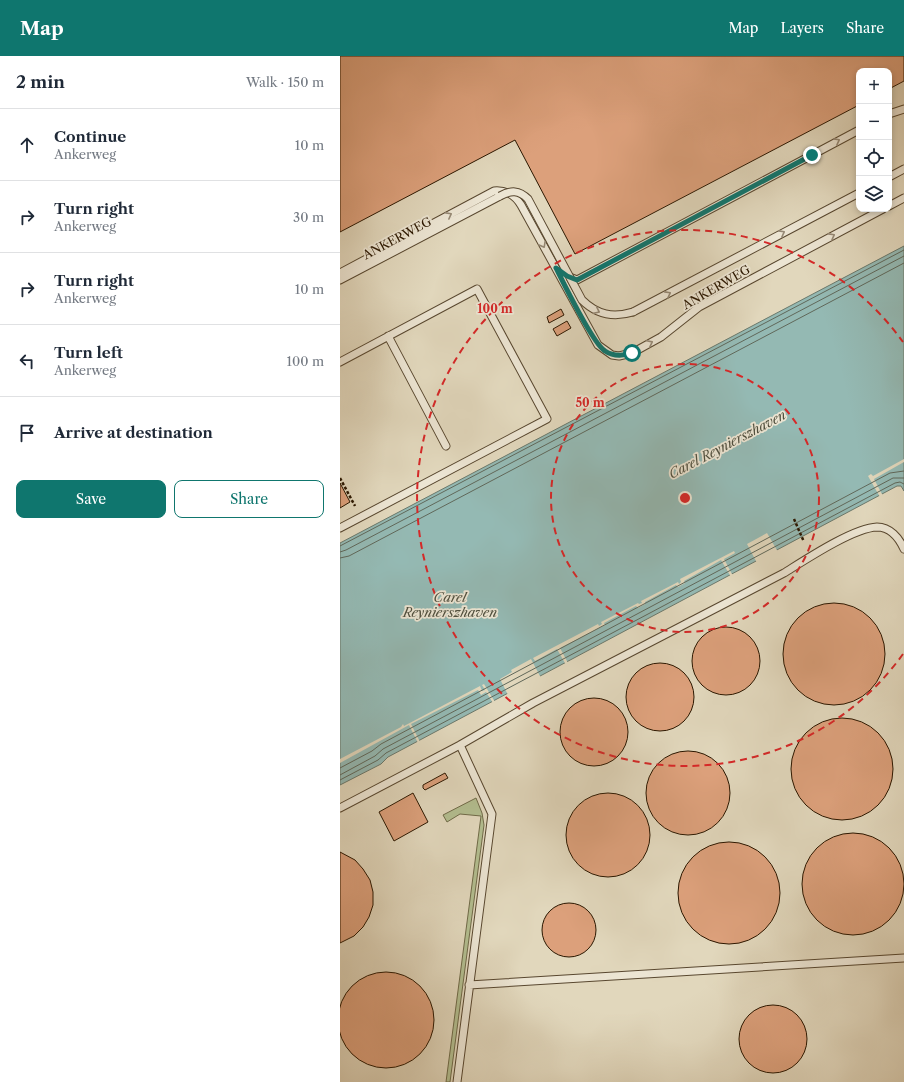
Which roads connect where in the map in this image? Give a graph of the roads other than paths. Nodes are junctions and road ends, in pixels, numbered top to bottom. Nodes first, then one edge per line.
1 (904, 109) edge
2 (892, 113) edge
3 (856, 132) edge
4 (904, 169) edge
5 (891, 176) edge
6 (856, 195) edge
7 (904, 198) edge
8 (892, 204) edge
9 (877, 212) edge
10 (556, 268) junction
11 (340, 273) edge
12 (340, 280) edge
13 (388, 336) junction
14 (340, 362) edge
15 (446, 446) dead end
16 (340, 528) edge
17 (904, 549) edge
18 (460, 745) junction
19 (340, 808) edge
20 (904, 958) edge
21 (470, 985) junction
22 (457, 1082) edge

1 - 2 lane
10 -> 3 lane, ANKERWEG
4 - 5 lane
12 -> 6 lane, ANKERWEG, bridge
7 - 8 lane
10 -> 9 lane, ANKERWEG
11 -> 10 lane, ANKERWEG
13 - 14 lane
13 - 15 lane
13 - 16 lane
17 - 18 lane
18 - 19 lane
18 - 21 lane
20 - 21 lane
21 - 22 lane

